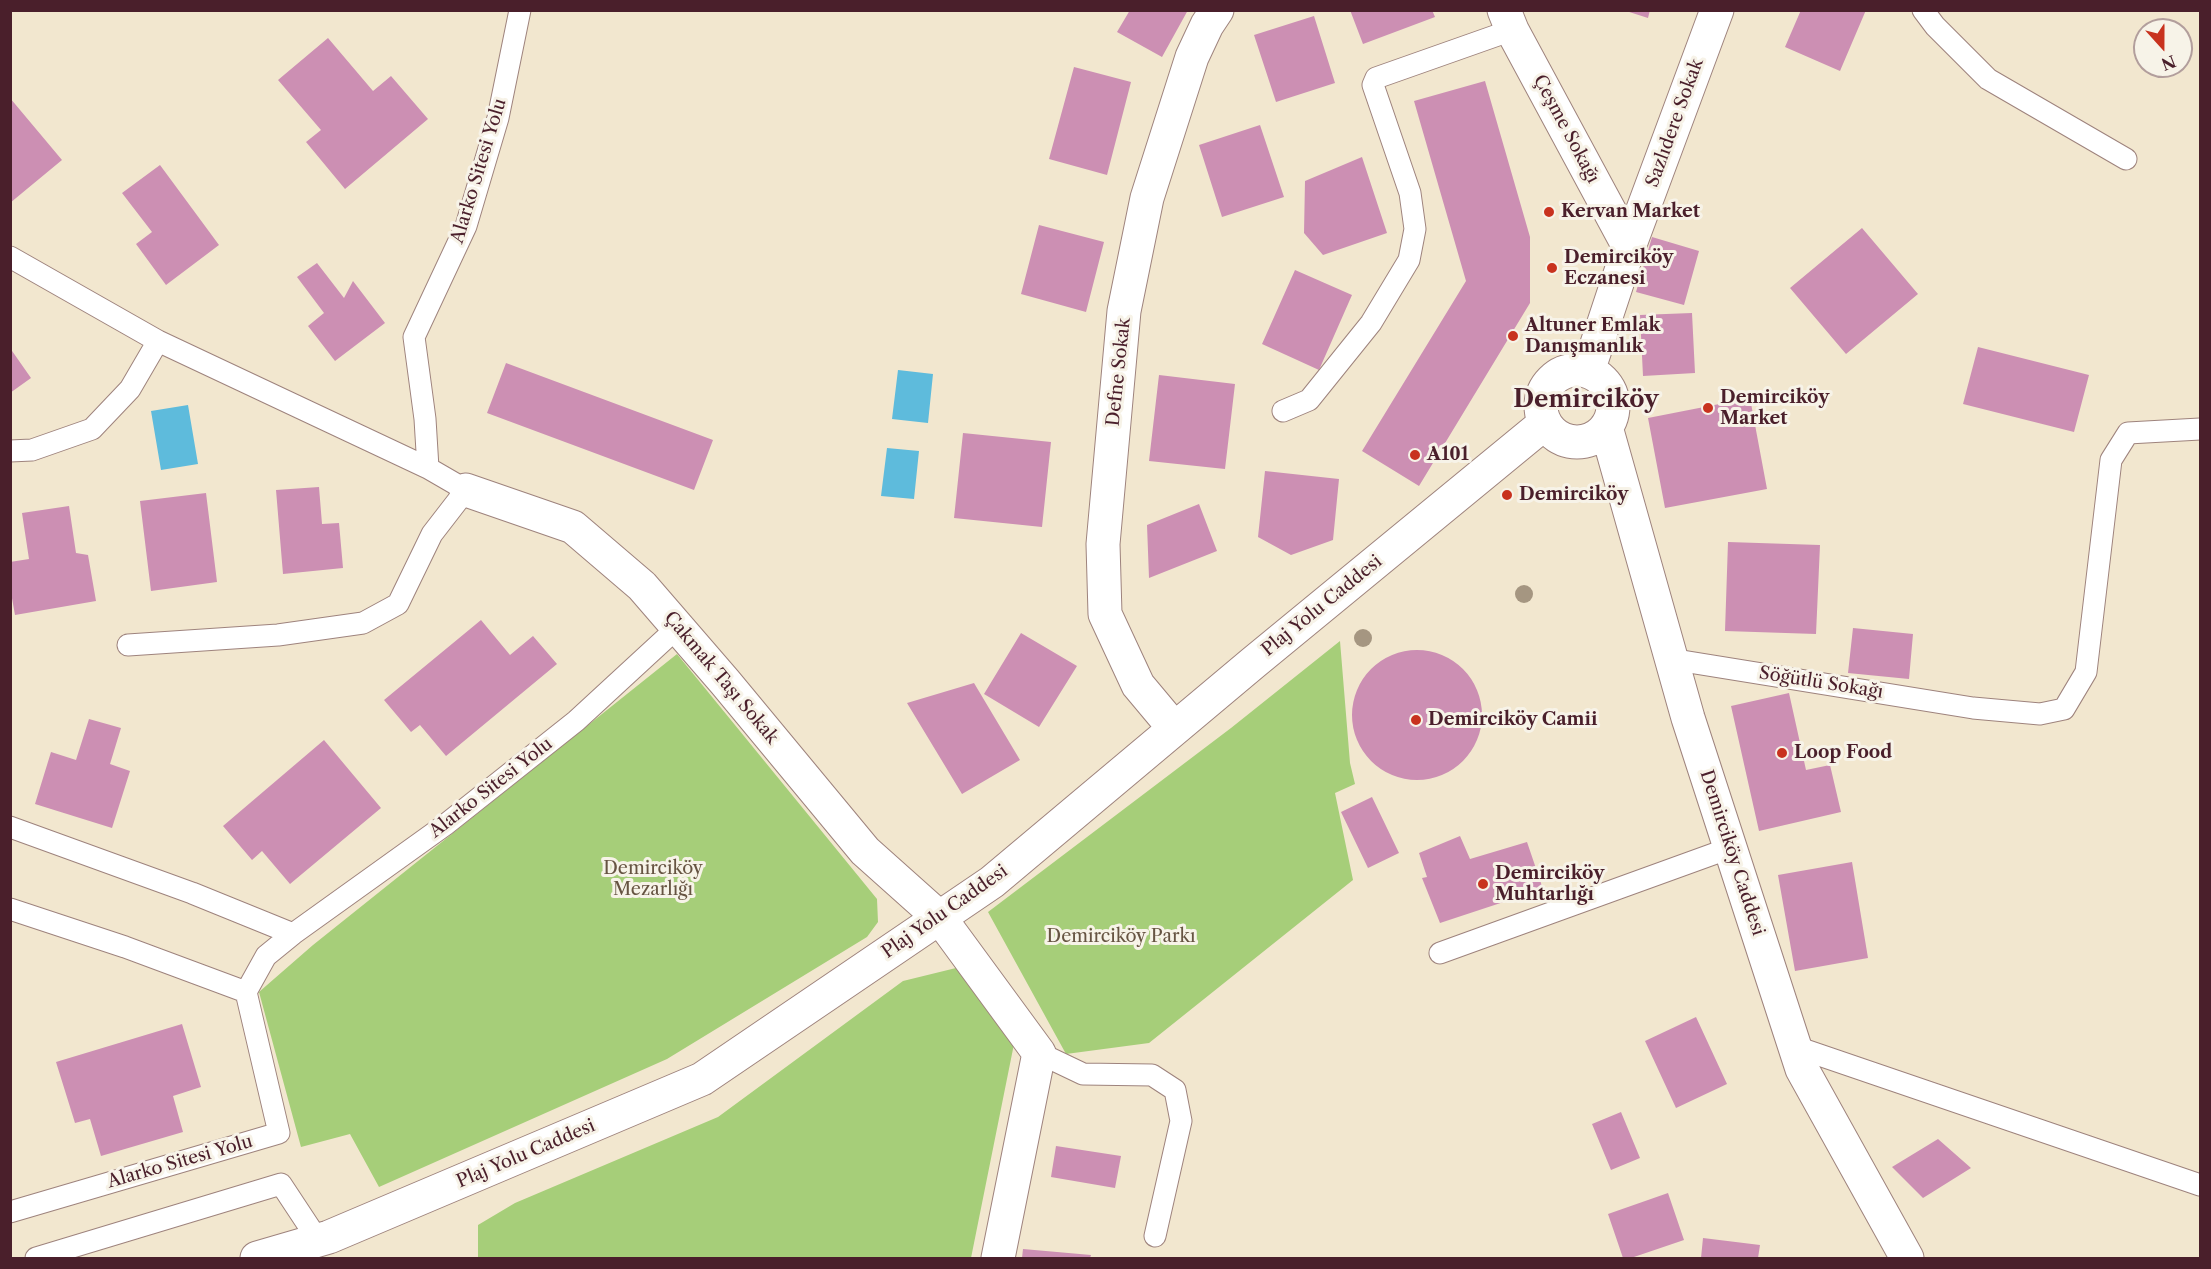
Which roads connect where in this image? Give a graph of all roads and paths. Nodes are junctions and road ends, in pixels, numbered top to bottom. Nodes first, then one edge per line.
1 (520, 10) edge
2 (1217, 10) edge
3 (1717, 10) edge
4 (1923, 10) edge
5 (1508, 20) edge
6 (2126, 159) dead end
7 (1629, 247) junction
8 (10, 257) edge
9 (158, 341) junction
10 (1588, 371) junction
11 (1283, 411) dead end
12 (1545, 423) junction
13 (1606, 427) junction
14 (2200, 429) edge
15 (10, 451) edge
16 (428, 468) junction
17 (466, 490) junction
18 (678, 627) junction
19 (128, 645) dead end
20 (1670, 659) junction
21 (1174, 728) junction
22 (10, 827) edge
23 (1730, 848) junction
24 (10, 909) edge
25 (940, 918) junction
26 (293, 934) junction
27 (1440, 953) dead end
28 (246, 992) junction
29 (1796, 1047) junction
30 (1039, 1053) junction
31 (2200, 1185) edge
32 (10, 1212) edge
33 (1155, 1236) dead end
34 (318, 1240) junction
35 (36, 1258) edge
36 (257, 1258) edge
37 (998, 1258) edge
38 (1907, 1258) edge

1 - 16 lane, Alarko Sitesi Yolu
2 - 21 street, Defne Sokak
3 - 7 street, Sazlıdere Sokak
4 - 6 lane
5 - 7 street, Çeşme Sokağı
5 - 11 lane
7 - 10 street, Sazlıdere Sokak
8 - 9 lane
9 - 15 lane
9 - 16 lane
10 - 12 street
10 - 13 street
12 - 13 street
12 - 21 street, Plaj Yolu Caddesi
13 - 20 street, Demirciköy Caddesi
14 - 20 lane, Söğütlü Sokağı
16 - 17 lane
17 - 18 street, Çakmak Taşı Sokak
17 - 19 lane
18 - 25 street, Çakmak Taşı Sokak
18 - 26 lane, Alarko Sitesi Yolu
20 - 23 street, Demirciköy Caddesi
21 - 25 street, Plaj Yolu Caddesi
22 - 26 lane
23 - 27 lane
23 - 29 street, Demirciköy Caddesi
24 - 28 lane
25 - 30 street, Çakmak Taşı Sokak
25 - 34 street, Plaj Yolu Caddesi
26 - 28 lane, Alarko Sitesi Yolu
28 - 32 lane, Alarko Sitesi Yolu
29 - 31 lane
29 - 38 street, Demirciköy Caddesi
30 - 33 lane
30 - 37 street
34 - 35 lane
34 - 36 street, Plaj Yolu Caddesi

